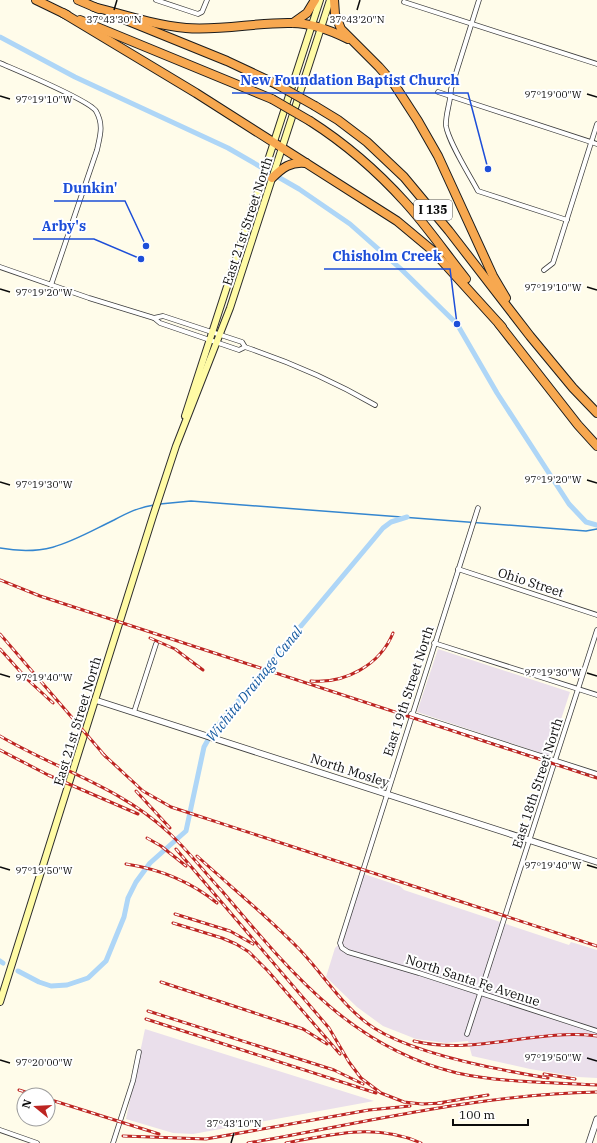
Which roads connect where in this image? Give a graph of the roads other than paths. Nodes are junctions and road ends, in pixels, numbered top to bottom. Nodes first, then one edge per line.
1 (36, 0) edge
2 (78, 0) edge
3 (156, 0) edge
4 (208, 0) edge
5 (315, 0) edge
6 (320, 0) edge
7 (330, 0) edge
8 (334, 0) edge
9 (479, 0) edge
10 (404, 2) dead end
11 (94, 7) junction
12 (63, 13) junction
13 (293, 23) junction
14 (472, 24) junction
15 (316, 28) junction
16 (352, 41) junction
17 (0, 63) edge
18 (597, 64) edge
19 (438, 92) dead end
20 (451, 96) junction
21 (597, 124) edge
22 (274, 142) junction
23 (592, 142) junction
24 (597, 144) edge
25 (282, 147) junction
26 (309, 164) junction
27 (272, 178) junction
28 (567, 220) junction
29 (0, 267) edge
30 (544, 270) dead end
31 (51, 285) junction
32 (154, 318) junction
33 (502, 327) junction
34 (212, 332) junction
35 (220, 335) junction
36 (530, 336) junction
37 (210, 340) junction
38 (217, 342) junction
39 (245, 347) junction
40 (375, 405) dead end
41 (597, 413) edge
42 (176, 446) junction
43 (597, 446) edge
44 (478, 508) dead end
45 (458, 569) junction
46 (597, 615) edge
47 (597, 630) edge
48 (434, 643) junction
49 (156, 644) dead end
50 (578, 689) junction
51 (597, 696) edge
52 (95, 700) junction
53 (134, 712) junction
54 (412, 714) junction
55 (555, 760) junction
56 (597, 774) edge
57 (386, 794) junction
58 (529, 841) junction
59 (597, 862) edge
60 (342, 948) joint
61 (480, 993) junction
62 (0, 1002) edge
63 (597, 1031) edge
64 (467, 1034) dead end
65 (139, 1052) dead end
66 (597, 1119) edge
67 (0, 1130) edge
68 (37, 1143) edge
69 (114, 1143) edge
70 (590, 1143) edge

1 - 12 highway, I 135
2 - 11 highway, I 135
3 - 4 street
5 - 13 highway
6 - 15 main road, East 21st Street North
7 - 15 main road, East 21st Street North
8 - 16 highway
9 - 14 street
10 - 14 street
11 - 13 highway
11 - 36 highway, I 135, bridge
12 - 22 highway
12 - 33 highway, I 135, bridge
13 - 15 highway
14 - 18 street
14 - 20 street
15 - 16 highway
15 - 22 main road, East 21st Street North
15 - 25 main road, East 21st Street North
16 - 36 highway
17 - 31 street
19 - 20 street
20 - 23 street
20 - 28 street
21 - 23 street
22 - 25 highway
22 - 34 main road, East 21st Street North
23 - 24 street
23 - 28 street
25 - 26 highway
25 - 27 main road, East 21st Street North
26 - 27 highway
26 - 33 highway
27 - 35 main road, East 21st Street North
28 - 30 street
29 - 31 street
31 - 32 street
32 - 34 street
32 - 37 street
33 - 43 highway, I 135
34 - 35 street
34 - 37 main road, East 21st Street North
35 - 38 main road, East 21st Street North
35 - 39 street
36 - 41 highway, I 135
37 - 38 street
37 - 42 main road, East 21st Street North
38 - 39 street
38 - 42 main road, East 21st Street North
39 - 40 street
42 - 52 main road, East 21st Street North
44 - 45 street, East 19th Street North
45 - 46 street, Ohio Street
45 - 48 street, East 19th Street North
47 - 50 street, East 18th Street North
48 - 50 street
48 - 54 street, East 19th Street North
49 - 53 street
50 - 51 street
50 - 55 street, East 18th Street North
52 - 53 street, North Mosley
52 - 62 main road, East 21st Street North
53 - 57 street, North Mosley
54 - 55 street
54 - 57 street, East 19th Street North
55 - 56 street
55 - 58 street, East 18th Street North
57 - 58 street, North Mosley
57 - 60 street, East 19th Street North
58 - 59 street, North Mosley
58 - 61 street, East 18th Street North
60 - 61 street, North Santa Fe Avenue
61 - 63 street, North Santa Fe Avenue
61 - 64 street, East 18th Street North
65 - 69 street
66 - 70 street
67 - 68 street

